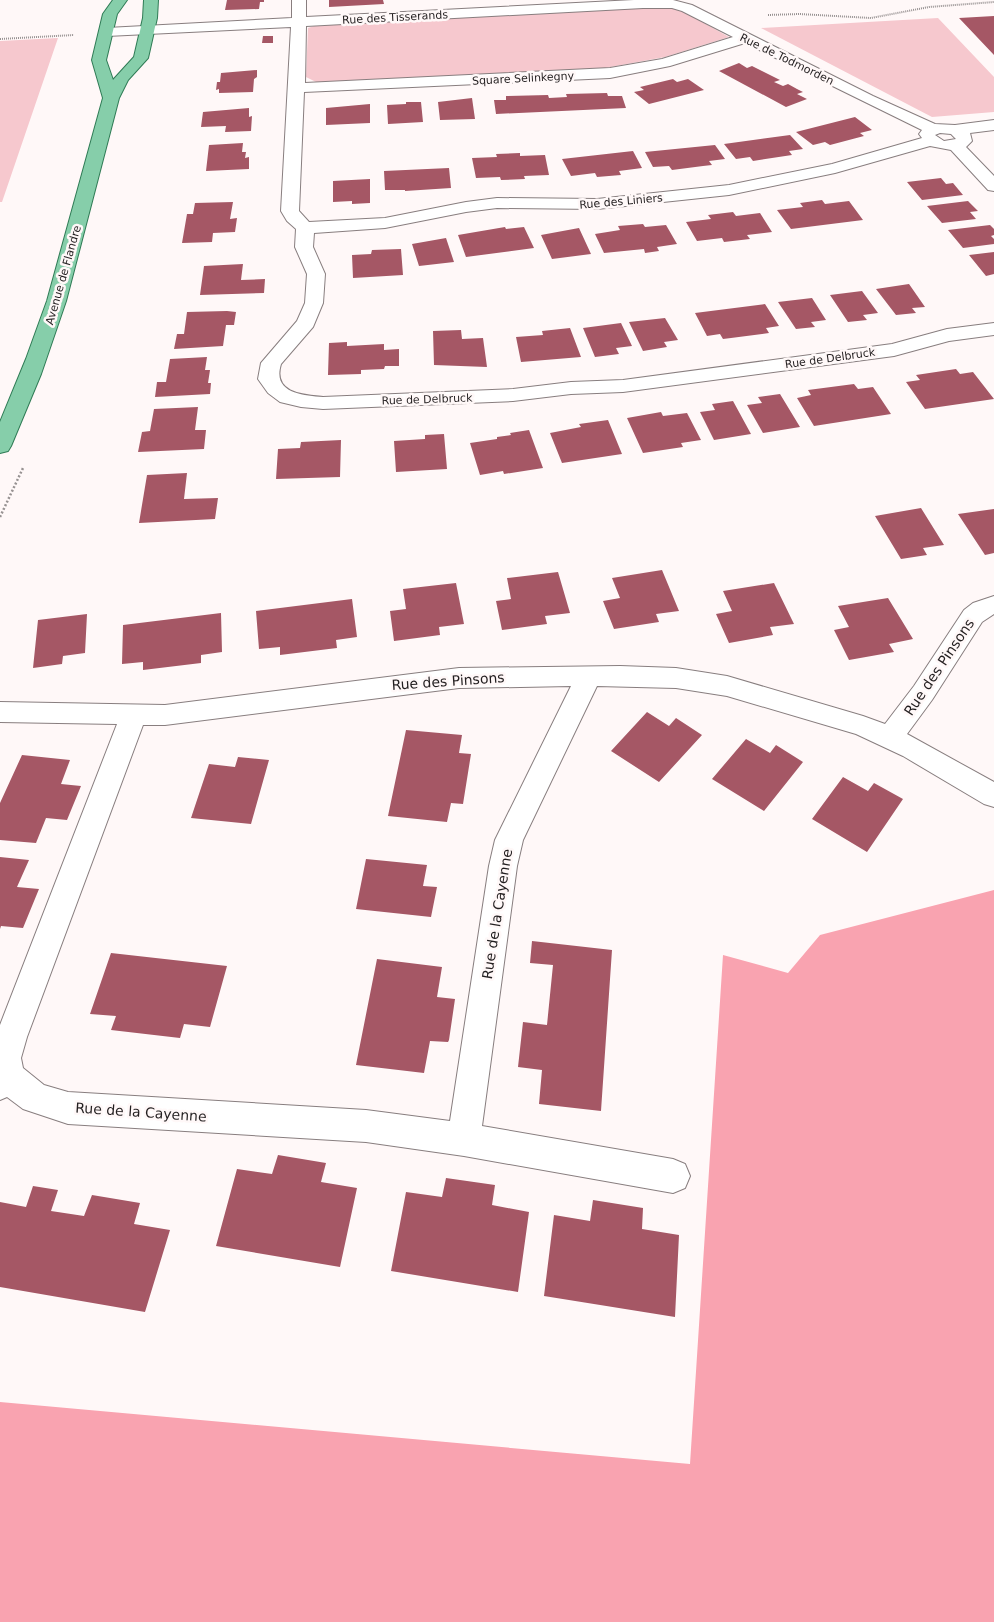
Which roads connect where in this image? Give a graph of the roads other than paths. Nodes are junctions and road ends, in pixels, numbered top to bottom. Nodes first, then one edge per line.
1 (120, 0) edge
2 (151, 0) edge
3 (298, 0) edge
4 (642, 2) edge
5 (298, 22) junction
6 (148, 30) junction
7 (107, 32) junction
8 (745, 38) junction
9 (297, 88) junction
10 (111, 98) junction
11 (994, 125) edge
12 (932, 135) junction
13 (955, 137) junction
14 (994, 186) edge
15 (306, 228) junction
16 (994, 329) edge
17 (0, 446) edge
18 (994, 605) edge
19 (589, 676) junction
20 (0, 712) edge
21 (133, 716) junction
22 (890, 737) junction
23 (994, 796) edge
24 (4, 1079) edge
25 (464, 1139) junction
26 (673, 1176) dead end

1 - 7 main road
2 - 6 main road, Avenue de Flandre
3 - 5 street
4 - 5 street, Rue des Tisserands
4 - 8 street, Rue de Todmorden
5 - 6 street, Rue des Tisserands
5 - 9 street
6 - 7 street, Rue des Tisserands
6 - 10 main road, Avenue de Flandre
7 - 10 main road
8 - 9 street, Square Selinkegny
8 - 12 street, Rue de Todmorden
9 - 15 street
10 - 17 main road, Avenue de Flandre
11 - 13 street
12 - 13 street
12 - 15 street, Rue des Liniers
13 - 14 street
15 - 16 street, Rue de Delbruck
18 - 22 street, Rue des Pinsons
19 - 21 street, Rue des Pinsons
19 - 22 street, Rue des Pinsons
19 - 25 street, Rue de la Cayenne
20 - 21 street, Rue des Pinsons
21 - 24 street, Rue de la Cayenne
22 - 23 street, Rue des Pinsons
24 - 25 street, Rue de la Cayenne
25 - 26 street, Rue de la Cayenne

